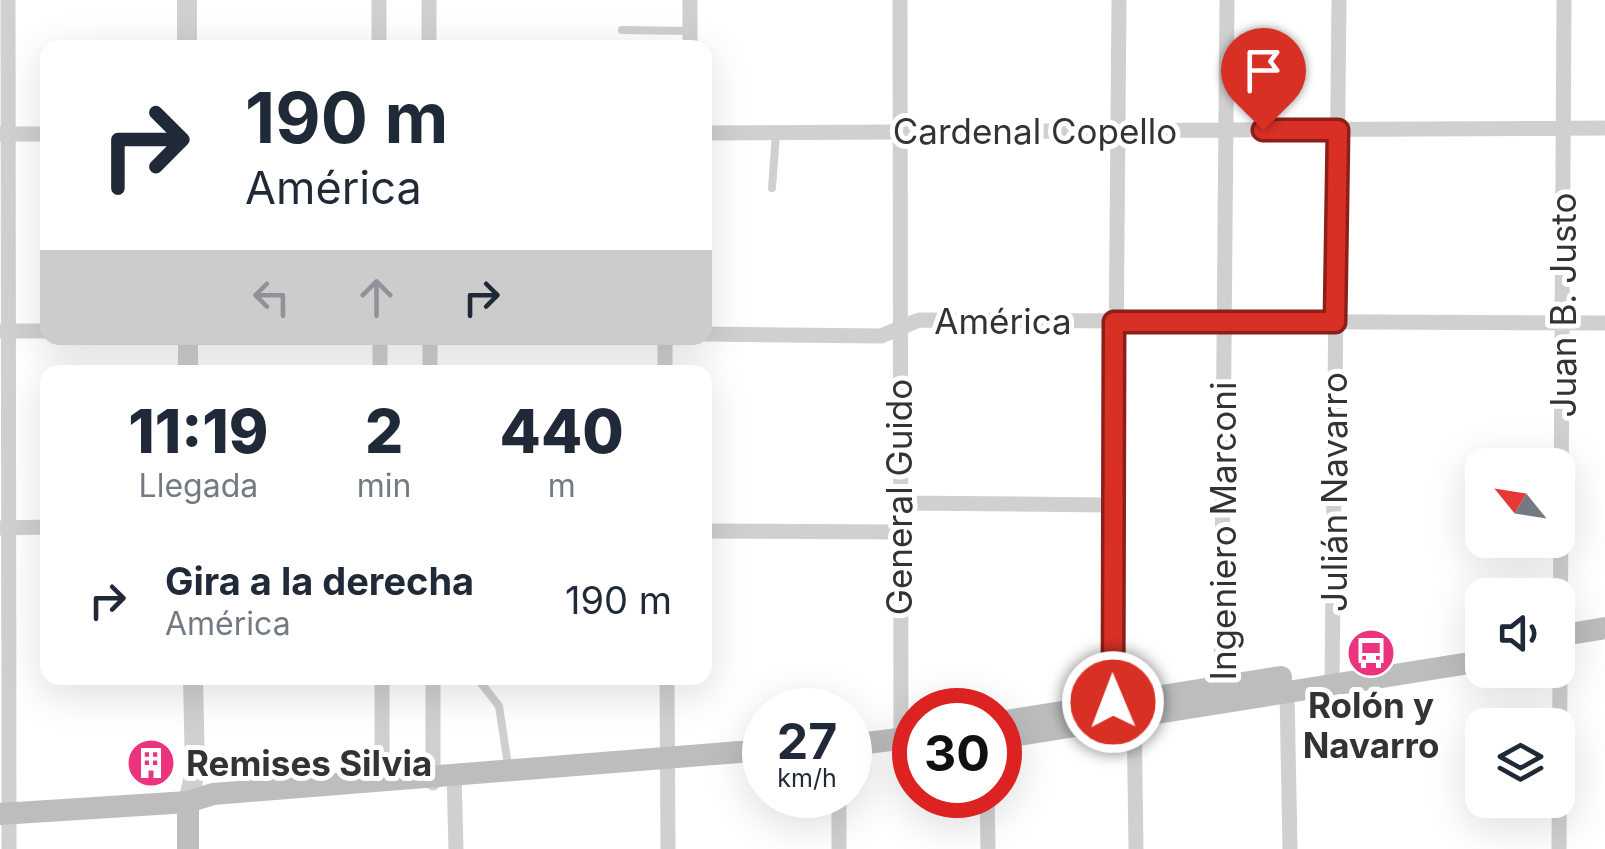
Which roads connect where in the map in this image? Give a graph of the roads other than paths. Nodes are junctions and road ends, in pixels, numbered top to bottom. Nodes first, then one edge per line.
1 (8, 0) edge
2 (187, 0) edge
3 (379, 0) edge
4 (429, 0) edge
5 (690, 0) edge
6 (900, 0) edge
7 (1119, 0) edge
8 (1227, 0) edge
9 (1338, 0) edge
10 (1564, 0) edge
11 (622, 30) dead end
12 (690, 39) edge
13 (187, 40) edge
14 (379, 40) edge
15 (429, 40) edge
16 (1564, 128) junction
17 (1605, 128) edge
18 (1226, 130) junction
19 (1338, 130) junction
20 (1117, 131) junction
21 (776, 132) junction
22 (900, 132) junction
23 (712, 133) edge
24 (4, 134) edge
25 (40, 134) edge
26 (772, 188) dead end
27 (1114, 322) junction
28 (1225, 322) junction
29 (1335, 322) junction
30 (1605, 323) edge
31 (1562, 324) junction
32 (899, 329) junction
33 (4, 331) edge
34 (40, 331) edge
35 (712, 334) edge
36 (899, 503) junction
37 (1112, 505) junction
38 (40, 527) edge
39 (4, 528) edge
40 (712, 531) edge
41 (898, 532) junction
42 (1560, 578) edge
43 (1605, 628) edge
44 (1575, 637) edge
45 (1575, 642) edge
46 (1605, 643) edge
47 (1465, 650) edge
48 (1465, 663) edge
49 (1333, 677) junction
50 (193, 685) edge
51 (382, 685) edge
52 (434, 685) edge
53 (483, 685) edge
54 (667, 685) edge
55 (905, 688) edge
56 (1560, 688) edge
57 (1287, 692) junction
58 (1221, 694) junction
59 (1123, 708) junction
60 (1022, 719) edge
61 (1022, 733) edge
62 (742, 753) edge
63 (667, 762) junction
64 (742, 763) edge
65 (509, 769) junction
66 (382, 779) junction
67 (444, 780) junction
68 (188, 802) junction
69 (4, 813) edge
70 (839, 818) edge
71 (987, 818) edge
72 (9, 849) edge
73 (188, 849) edge
74 (456, 849) edge
75 (668, 849) edge
76 (839, 849) edge
77 (988, 849) edge
78 (1136, 849) edge
79 (1290, 849) edge
80 (1559, 849) edge

1 - 24 street
2 - 13 street
3 - 14 street
4 - 15 street
5 - 12 street
6 - 22 street, General Guido
7 - 20 street
8 - 18 street, Ingeniero Marconi
9 - 19 street, Julián Navarro
10 - 16 street, Juan B. Justo
11 - 12 lane
16 - 17 street, Cardenal Copello
16 - 19 street, Cardenal Copello
16 - 31 street, Juan B. Justo
18 - 19 street, Cardenal Copello
18 - 20 street, Cardenal Copello
18 - 28 street, Ingeniero Marconi
19 - 29 street, Julián Navarro
20 - 22 street, Cardenal Copello
20 - 27 street
21 - 22 street, Cardenal Copello
21 - 23 street, Cardenal Copello
21 - 26 lane
22 - 32 street, General Guido
24 - 25 street
24 - 33 street
27 - 28 street, América
27 - 32 street, América
27 - 37 street
28 - 29 street, América
28 - 58 street, Ingeniero Marconi
29 - 31 street, América
29 - 49 street, Julián Navarro
30 - 31 street, América
31 - 42 street, Juan B. Justo
32 - 35 street, América
32 - 36 street, General Guido
33 - 34 street
33 - 39 street
36 - 37 street
36 - 41 street, General Guido
37 - 59 street
38 - 39 street
39 - 69 street
40 - 41 street
41 - 55 street, General Guido
43 - 44 main road
45 - 46 main road
47 - 49 main road
48 - 49 main road
49 - 57 main road
49 - 58 main road
50 - 68 street
51 - 66 street
52 - 67 street
53 - 65 lane
54 - 63 street
56 - 80 street, Juan B. Justo
57 - 58 main road
57 - 79 street, Ingeniero Marconi
58 - 59 main road
59 - 60 main road
59 - 61 main road
59 - 78 street
62 - 63 main road
63 - 64 main road
63 - 65 main road
63 - 67 main road
63 - 75 street
65 - 67 main road
66 - 67 main road
66 - 68 main road
67 - 68 main road
67 - 74 street
68 - 69 main road
68 - 73 main road
69 - 72 street
70 - 76 street
71 - 77 street

